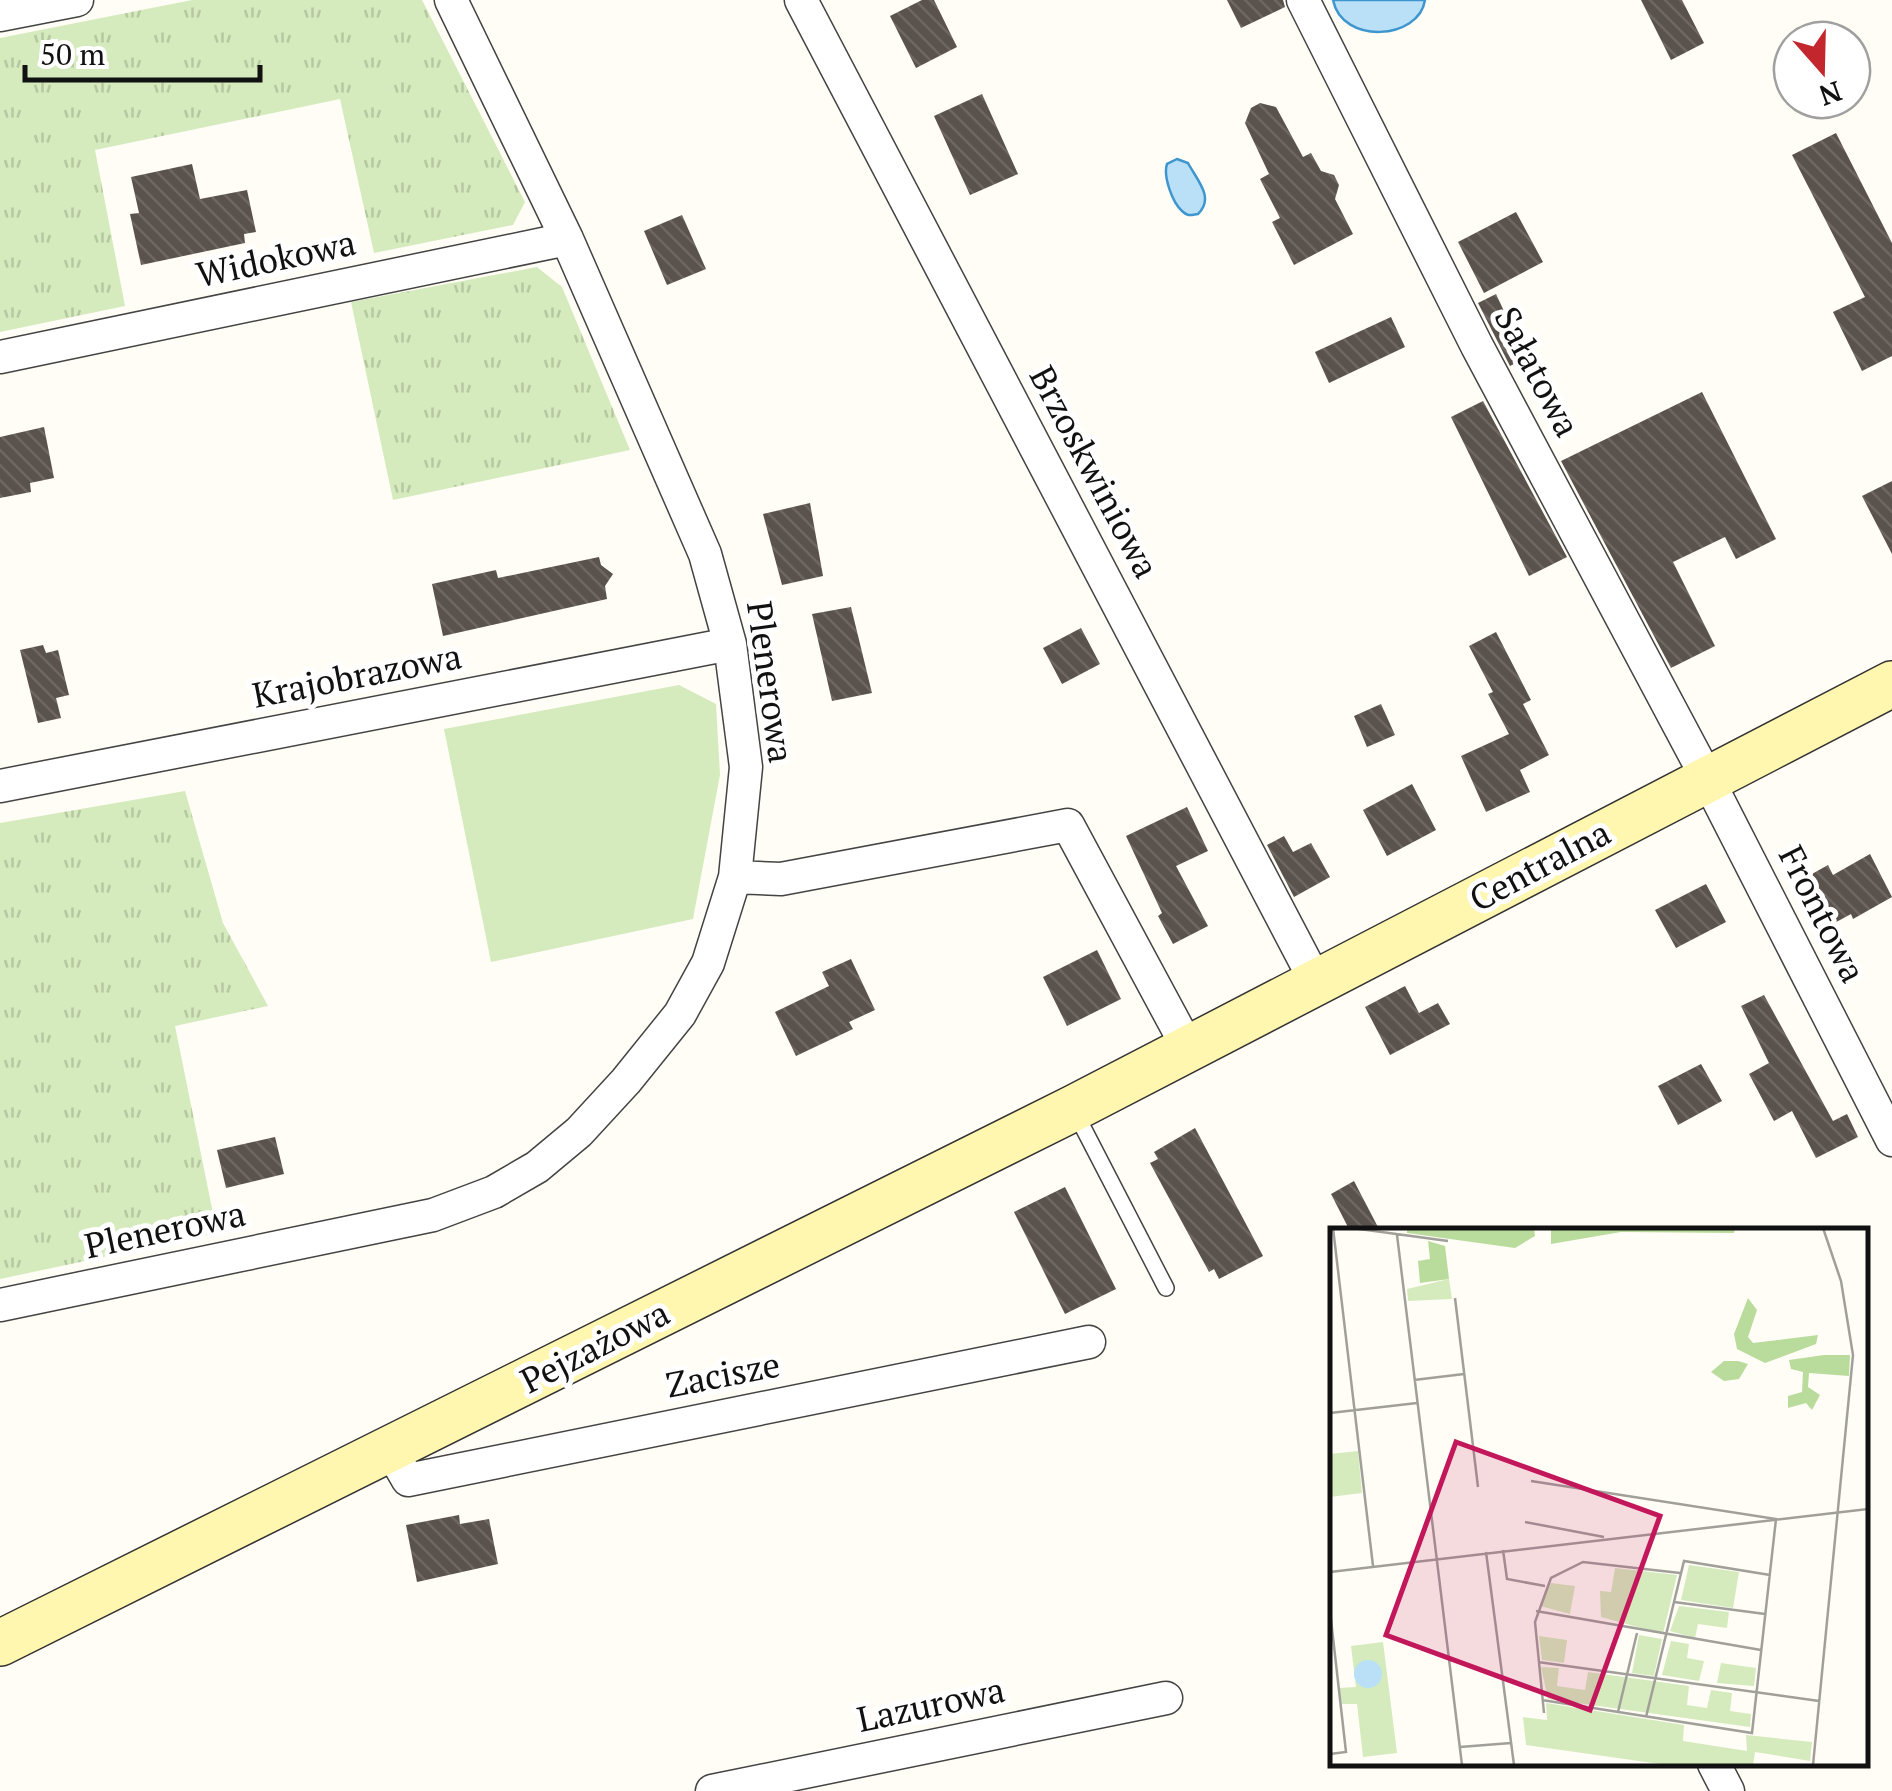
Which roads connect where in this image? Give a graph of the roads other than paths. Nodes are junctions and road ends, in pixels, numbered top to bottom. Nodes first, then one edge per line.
1 (77, 0) edge
2 (452, 0) edge
3 (800, 0) edge
4 (1304, 0) edge
5 (0, 15) edge
6 (567, 239) junction
7 (0, 357) edge
8 (730, 644) junction
9 (1892, 684) edge
10 (1707, 778) junction
11 (0, 786) edge
12 (734, 878) junction
13 (1316, 982) junction
14 (1188, 1048) junction
15 (1074, 1108) junction
16 (1892, 1140) edge
17 (1166, 1288) dead end
18 (0, 1305) edge
19 (1089, 1342) dead end
20 (390, 1449) junction
21 (0, 1642) edge
22 (1166, 1698) dead end
23 (1715, 1766) edge
24 (712, 1791) edge
25 (1728, 1791) edge

1 - 5 street
2 - 6 street, Plenerowa
3 - 13 street, Brzoskwiniowa
4 - 10 street, Sałatowa
6 - 7 street, Widokowa
6 - 8 street, Plenerowa
8 - 11 street, Krajobrazowa
8 - 12 street, Plenerowa
9 - 10 street, Centralna
10 - 13 street, Centralna
10 - 16 street, Frontowa
12 - 14 street
12 - 18 street, Plenerowa
13 - 14 street, Centralna
14 - 15 street, Pejzażowa
15 - 17 lane
15 - 20 street, Pejzażowa
19 - 20 street, Zacisze
20 - 21 street, Pejzażowa
22 - 24 street, Lazurowa
23 - 25 street

